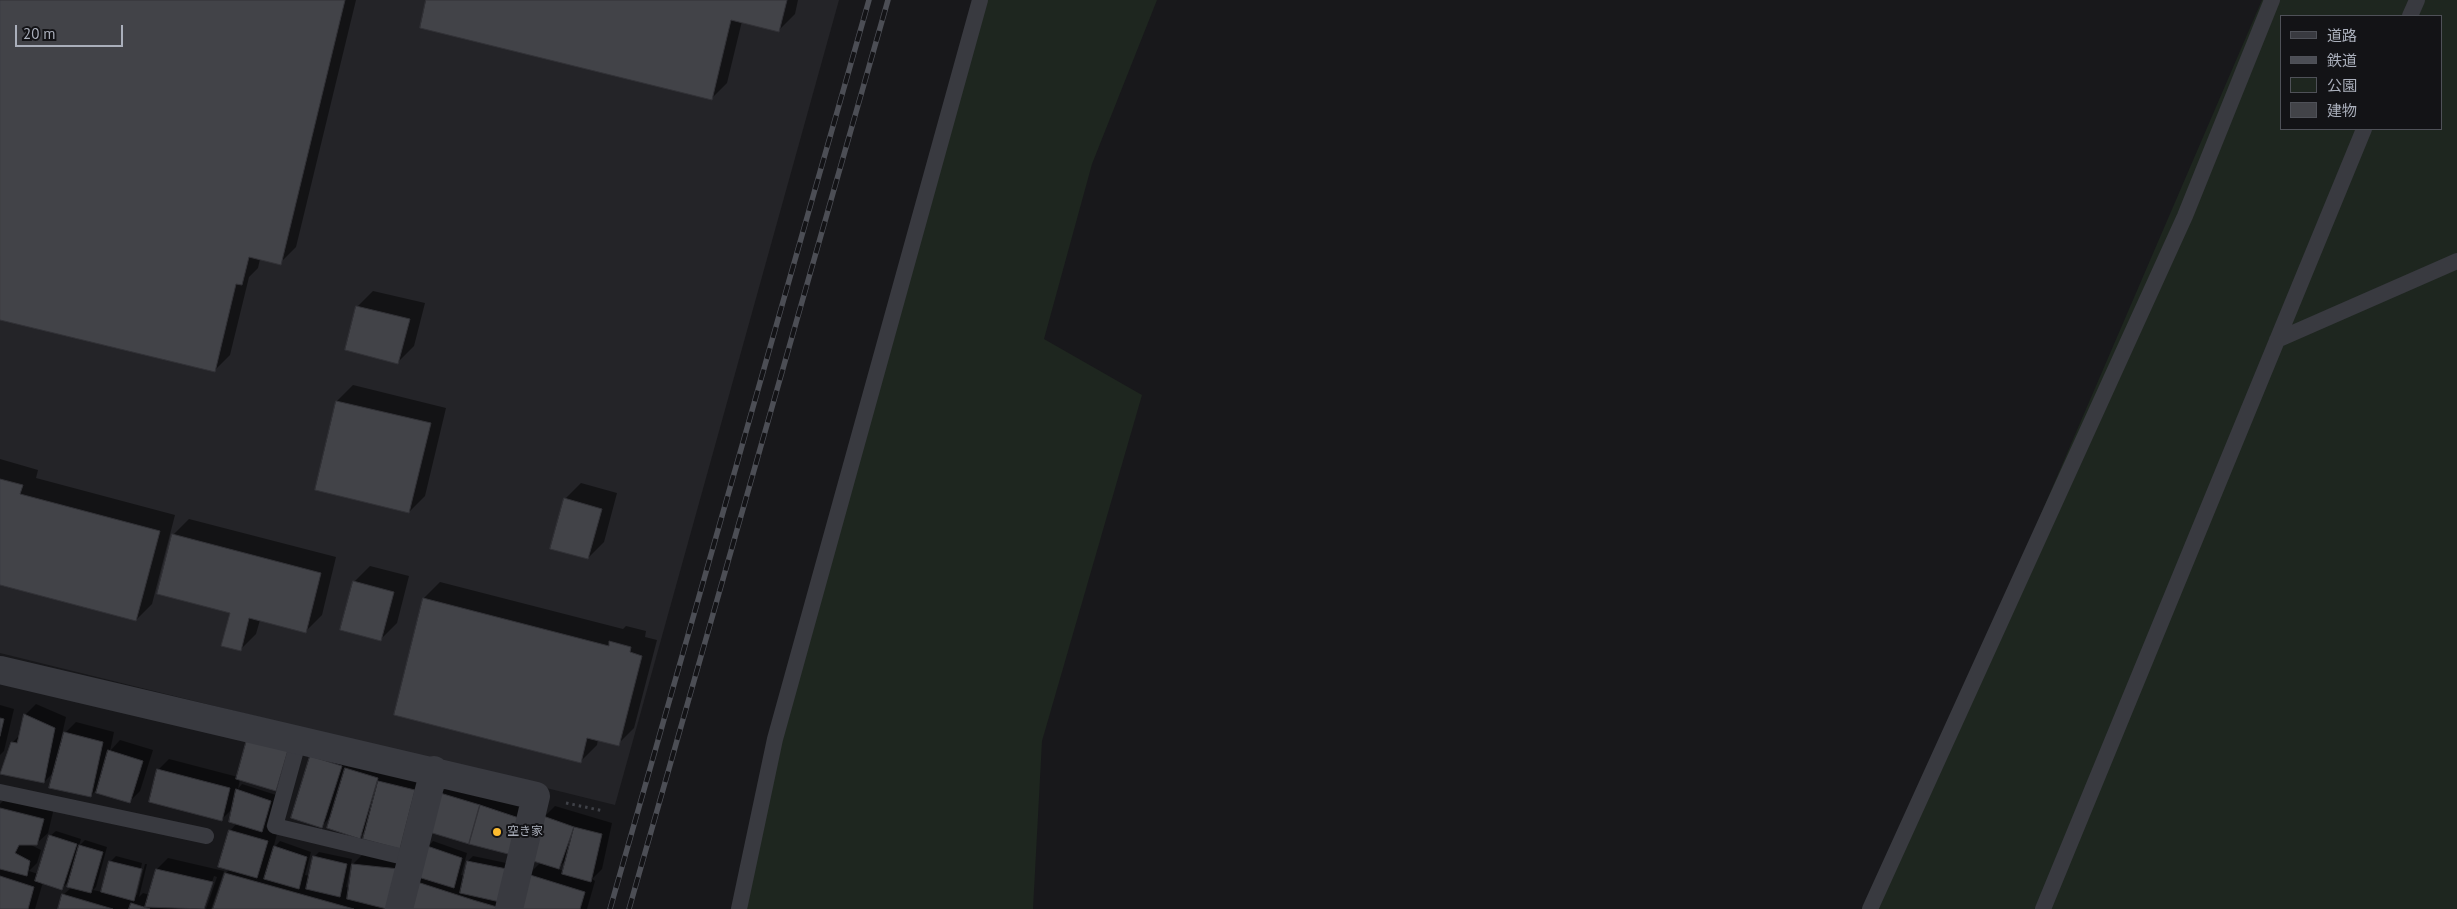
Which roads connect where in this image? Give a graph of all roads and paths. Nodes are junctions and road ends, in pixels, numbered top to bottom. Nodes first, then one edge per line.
1 (980, 0) edge
2 (2272, 0) edge
3 (2417, 0) edge
4 (2410, 15) edge
5 (2364, 130) edge
6 (2457, 261) edge
7 (2277, 340) junction
8 (0, 670) edge
9 (299, 739) junction
10 (434, 770) junction
11 (0, 792) edge
12 (536, 796) junction
13 (604, 811) dead end
14 (206, 836) dead end
15 (412, 860) junction
16 (399, 909) edge
17 (509, 909) edge
18 (739, 909) edge
19 (1870, 909) edge
20 (2043, 909) edge

1 - 18 lane
2 - 19 lane
3 - 4 lane
5 - 7 lane
6 - 7 lane
7 - 20 lane
8 - 9 street
9 - 10 street
9 - 15 lane
10 - 12 street
10 - 15 street
11 - 14 lane
12 - 13 path
12 - 17 street
15 - 16 street

